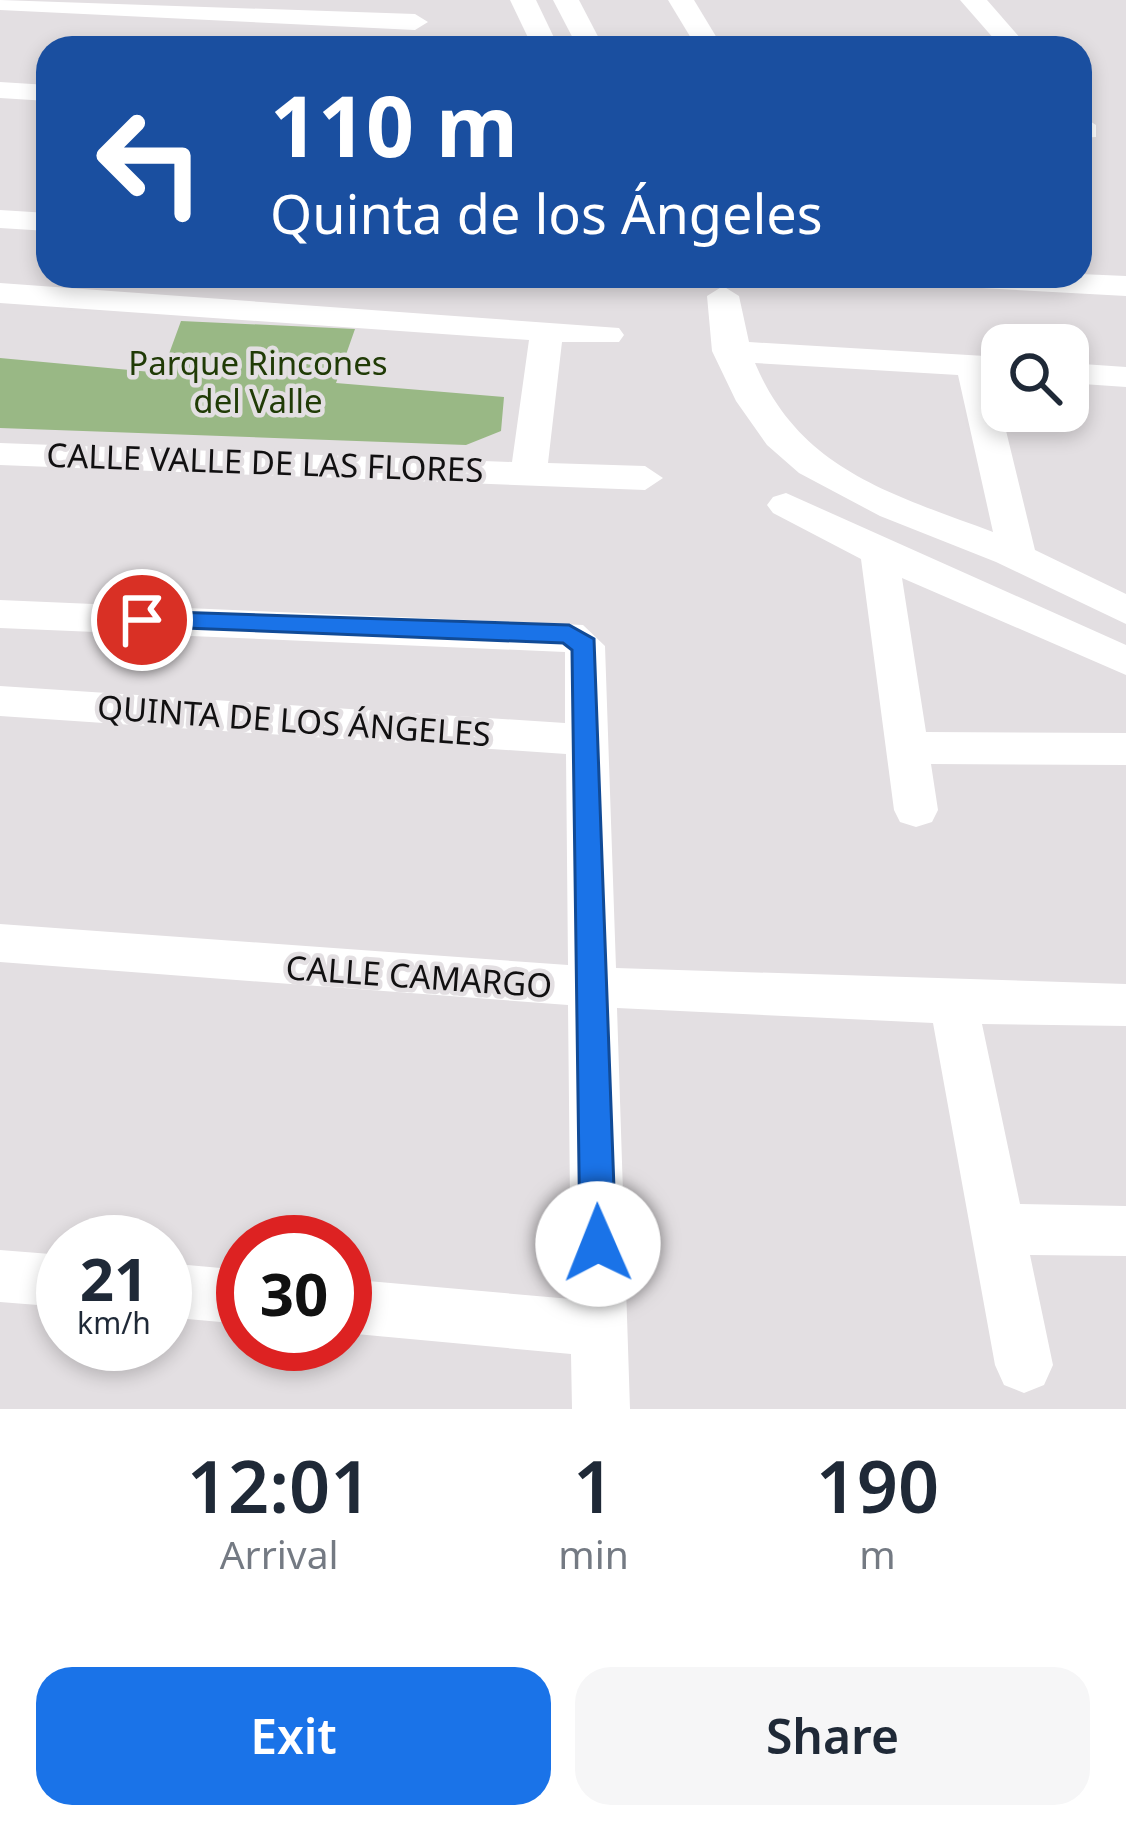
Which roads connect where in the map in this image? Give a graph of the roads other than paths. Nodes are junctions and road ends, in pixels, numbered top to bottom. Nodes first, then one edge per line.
1 (524, 0) edge
2 (566, 0) edge
3 (681, 0) edge
4 (973, 0) edge
5 (0, 2) edge
6 (416, 23) edge
7 (541, 36) edge
8 (585, 36) edge
9 (703, 36) edge
10 (1005, 36) edge
11 (0, 90) edge
12 (36, 92) edge
13 (0, 219) edge
14 (36, 221) edge
15 (1092, 284) edge
16 (1126, 286) edge
17 (0, 293) edge
18 (722, 296) dead end
19 (547, 332) junction
20 (607, 335) dead end
21 (729, 351) junction
22 (981, 366) edge
23 (1089, 374) edge
24 (1126, 377) edge
25 (997, 432) edge
26 (0, 454) edge
27 (530, 471) junction
28 (645, 478) dead end
29 (786, 505) dead end
30 (879, 553) junction
31 (1017, 556) junction
32 (1126, 610) edge
33 (0, 614) edge
34 (1126, 661) edge
35 (0, 701) edge
36 (587, 740) junction
37 (908, 748) junction
38 (1126, 749) edge
39 (916, 810) dead end
40 (0, 943) edge
41 (593, 990) junction
42 (954, 1005) junction
43 (1126, 1005) edge
44 (998, 1229) junction
45 (1126, 1231) edge
46 (0, 1276) edge
47 (36, 1279) edge
48 (372, 1308) edge
49 (600, 1329) junction
50 (1024, 1365) dead end
51 (601, 1409) edge

1 - 7 street
2 - 8 street
3 - 9 street
4 - 10 street
5 - 6 street
11 - 12 street
13 - 14 street
15 - 16 street
17 - 19 street
18 - 21 street
19 - 20 street
19 - 27 street, CALLE VALLE DE LAS FLORES
21 - 22 street
21 - 31 street
23 - 24 street
25 - 31 street
26 - 27 street, CALLE VALLE DE LAS FLORES
27 - 28 street, CALLE VALLE DE LAS FLORES
29 - 30 street
30 - 34 street
30 - 37 street
31 - 32 street
33 - 36 street
35 - 36 street, QUINTA DE LOS ÁNGELES
36 - 41 street
37 - 38 street
37 - 39 street
40 - 41 street, CALLE CAMARGO
41 - 42 street, CALLE CAMARGO
41 - 49 street
42 - 43 street, CALLE CAMARGO
42 - 44 street
44 - 45 street
44 - 50 street
46 - 47 street
48 - 49 street
49 - 51 street

